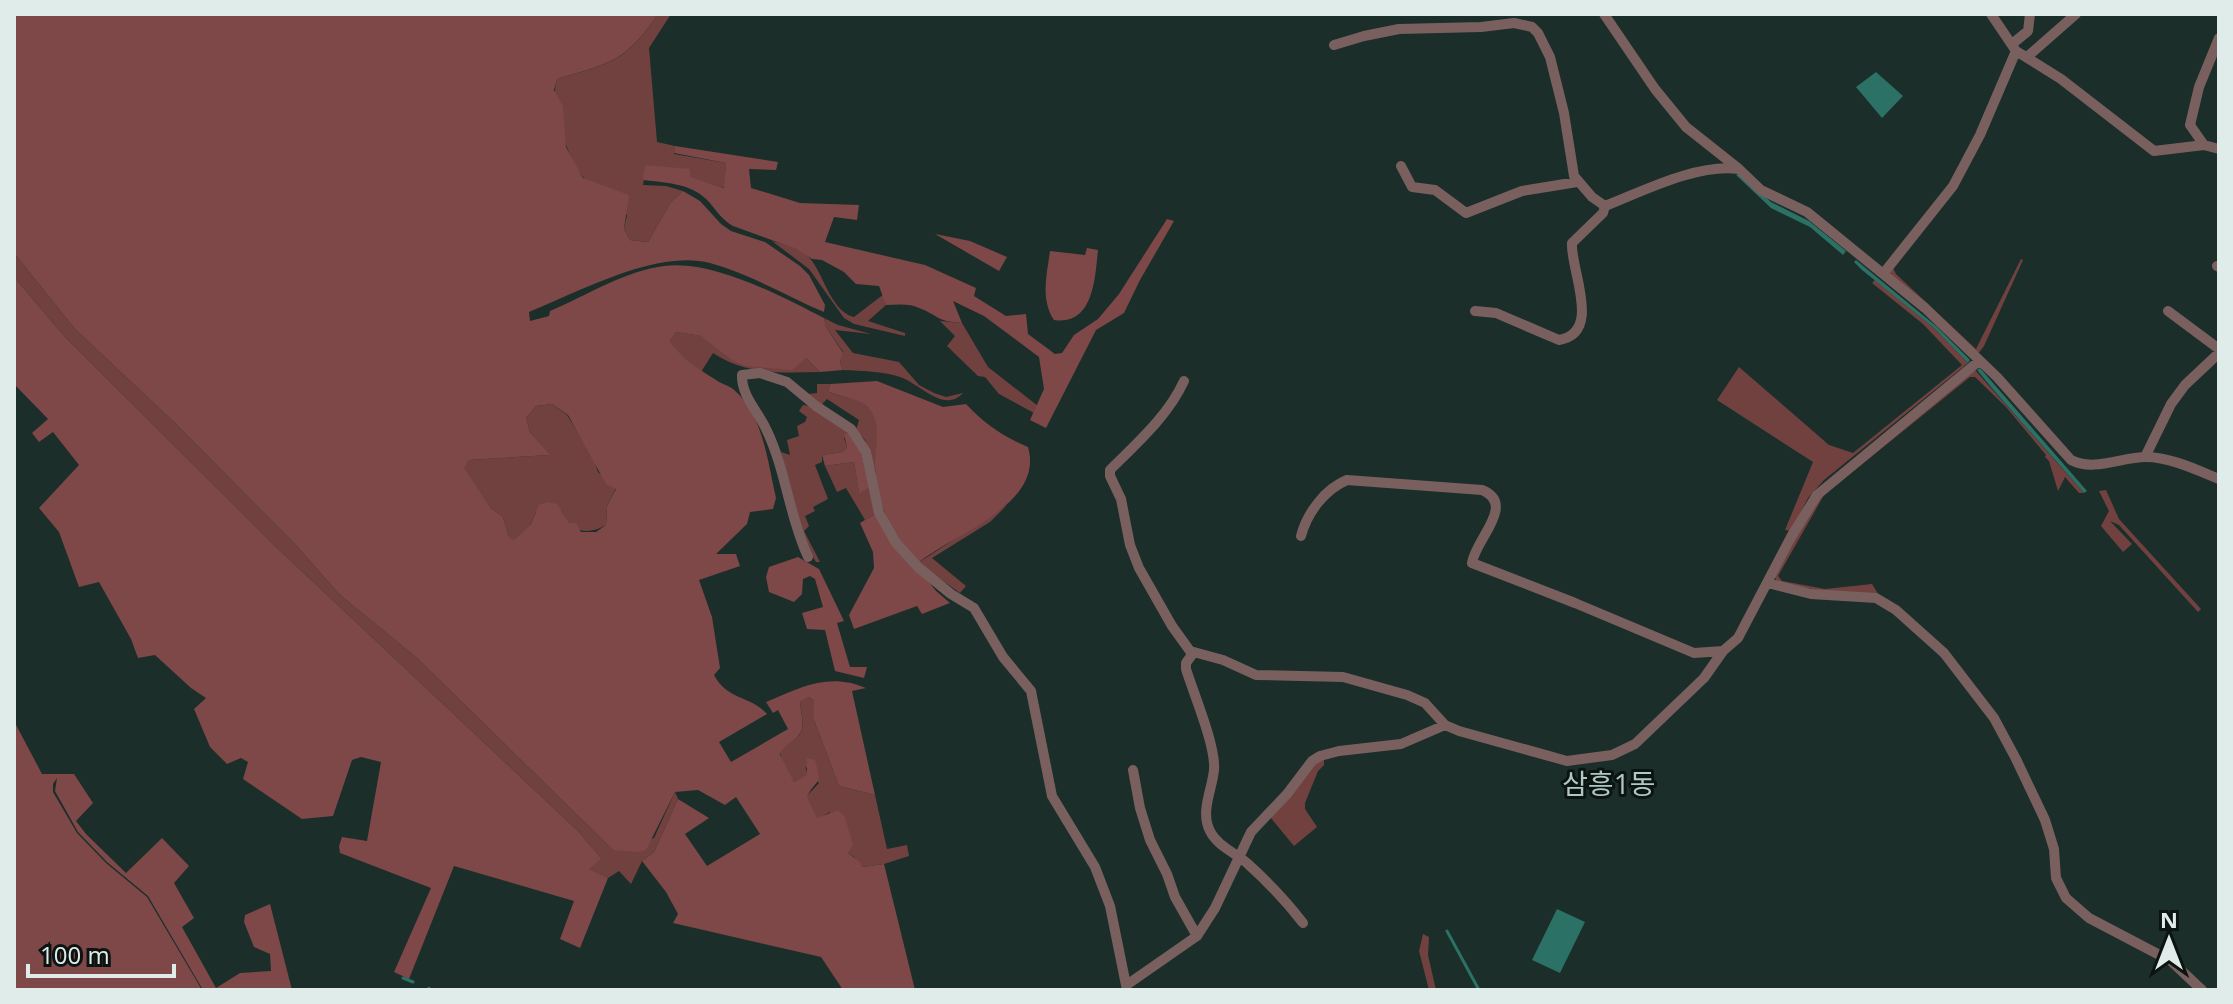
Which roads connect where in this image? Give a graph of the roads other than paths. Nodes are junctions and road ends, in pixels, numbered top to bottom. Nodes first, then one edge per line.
1 (1604, 14) edge
2 (1991, 14) edge
3 (2030, 14) edge
4 (2076, 14) edge
5 (2219, 38) edge
6 (1334, 45) dead end
7 (2014, 47) junction
8 (2027, 57) junction
9 (2204, 145) junction
10 (2219, 149) edge
11 (1401, 166) dead end
12 (1739, 169) junction
13 (1577, 182) junction
14 (1605, 206) junction
15 (1883, 274) junction
16 (1475, 311) dead end
17 (2168, 311) dead end
18 (2219, 351) edge
19 (1979, 361) junction
20 (1184, 381) dead end
21 (2145, 457) junction
22 (2219, 479) edge
23 (1301, 536) dead end
24 (808, 557) dead end
25 (1768, 583) junction
26 (1723, 651) junction
27 (1194, 652) junction
28 (1445, 725) junction
29 (1133, 770) dead end
30 (1241, 857) junction
31 (1303, 923) dead end
32 (1197, 936) junction
33 (1128, 987) edge
34 (2202, 990) edge

1 - 12 street
2 - 7 street
3 - 7 street
4 - 8 street
5 - 9 street
6 - 13 street
7 - 8 street
7 - 15 street
8 - 9 street
9 - 10 street
11 - 13 street
12 - 14 street
12 - 15 street
13 - 14 street
14 - 16 street
15 - 19 street
17 - 18 street
18 - 21 street
19 - 21 street
19 - 25 street
20 - 27 street
21 - 22 street
23 - 26 street
24 - 33 street
25 - 26 street
25 - 34 street
26 - 28 street
27 - 28 street
27 - 30 street
28 - 30 street
29 - 32 street
30 - 31 street
30 - 32 street
32 - 33 street

